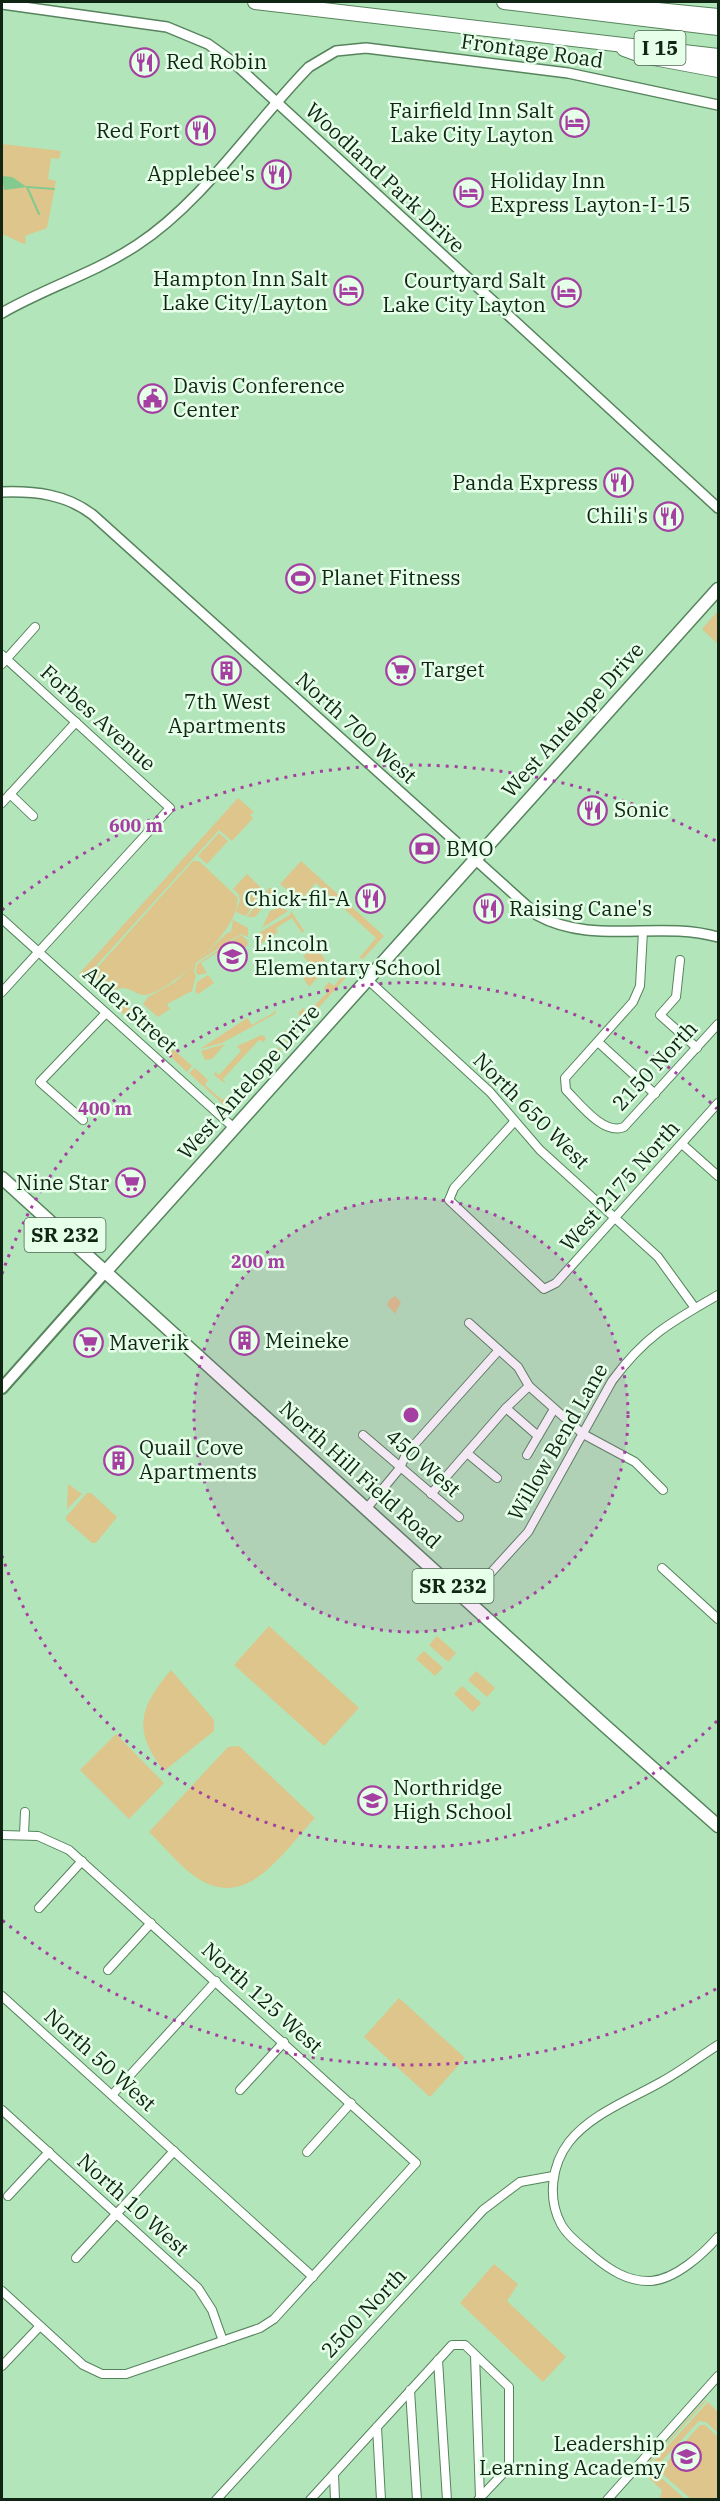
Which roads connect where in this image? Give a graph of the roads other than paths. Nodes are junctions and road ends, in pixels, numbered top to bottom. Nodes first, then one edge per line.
1 (255, 2) edge
2 (504, 2) edge
3 (577, 2) edge
4 (2, 4) edge
5 (718, 16) edge
6 (718, 28) edge
7 (602, 41) junction
8 (718, 56) edge
9 (718, 70) edge
10 (277, 103) junction
11 (718, 105) edge
12 (2, 313) edge
13 (2, 492) edge
14 (718, 508) edge
15 (718, 588) edge
16 (35, 627) dead end
17 (3, 660) edge
18 (76, 722) junction
19 (10, 794) junction
20 (2, 803) edge
21 (33, 816) dead end
22 (474, 860) junction
23 (2, 919) edge
24 (643, 931) junction
25 (718, 937) edge
26 (38, 952) junction
27 (680, 960) dead end
28 (367, 979) junction
29 (2, 992) edge
30 (105, 1013) junction
31 (718, 1024) edge
32 (598, 1042) junction
33 (697, 1048) junction
34 (655, 1094) junction
35 (718, 1103) edge
36 (83, 1120) dead end
37 (514, 1122) junction
38 (234, 1128) junction
39 (682, 1144) junction
40 (718, 1176) edge
41 (2, 1178) edge
42 (615, 1217) junction
43 (106, 1271) junction
44 (718, 1295) edge
45 (695, 1308) junction
46 (469, 1323) dead end
47 (499, 1350) junction
48 (529, 1386) junction
49 (2, 1388) edge
50 (506, 1408) junction
51 (554, 1408) junction
52 (583, 1434) junction
53 (363, 1435) dead end
54 (538, 1436) junction
55 (467, 1453) junction
56 (527, 1455) dead end
57 (400, 1467) junction
58 (497, 1478) dead end
59 (663, 1490) dead end
60 (431, 1494) junction
61 (367, 1508) junction
62 (459, 1517) dead end
63 (662, 1568) dead end
64 (467, 1599) junction
65 (718, 1619) edge
66 (25, 1812) dead end
67 (718, 1826) edge
68 (24, 1834) junction
69 (2, 1835) edge
70 (82, 1861) junction
71 (39, 1908) dead end
72 (151, 1923) junction
73 (108, 1970) dead end
74 (216, 1981) junction
75 (2, 1996) edge
76 (284, 2042) junction
77 (718, 2044) edge
78 (240, 2090) dead end
79 (112, 2095) junction
80 (351, 2103) junction
81 (2, 2110) edge
82 (174, 2151) junction
83 (49, 2152) junction
84 (307, 2152) dead end
85 (553, 2176) junction
86 (8, 2196) dead end
87 (117, 2215) junction
88 (718, 2237) edge
89 (76, 2258) dead end
90 (313, 2277) junction
91 (2, 2291) edge
92 (39, 2326) junction
93 (223, 2341) junction
94 (475, 2355) junction
95 (438, 2360) junction
96 (2, 2366) edge
97 (718, 2376) edge
98 (410, 2390) junction
99 (377, 2427) junction
100 (334, 2474) junction
101 (479, 2498) edge
102 (216, 2499) edge
103 (310, 2499) edge
104 (335, 2499) edge
105 (381, 2499) edge
106 (417, 2499) edge
107 (447, 2499) edge
108 (607, 2499) edge

1 - 7 highway, I 15
2 - 6 highway, I 15
3 - 5 highway
4 - 10 street, Woodland Park Drive
7 - 8 highway, I 15
7 - 9 highway
10 - 11 street, Frontage Road
10 - 12 street
10 - 14 street, Woodland Park Drive
13 - 22 street, North 700 West
15 - 22 main road, West Antelope Drive
16 - 17 street
17 - 18 street, Forbes Avenue
18 - 19 street
18 - 26 street, Forbes Avenue
19 - 20 street
19 - 21 street
22 - 24 street, North 700 West
22 - 28 main road, West Antelope Drive
23 - 26 street, Alder Street
24 - 25 street, North 700 West
24 - 32 street
26 - 29 street
26 - 30 street, Alder Street
27 - 33 street
28 - 37 street, North 650 West
28 - 38 main road, West Antelope Drive
30 - 36 street
30 - 38 street, Alder Street
31 - 33 street, 2150 North
32 - 34 street
32 - 34 street, 2150 North
33 - 34 street, 2150 North
35 - 39 street, West 2175 North
37 - 42 street, North 650 West
37 - 42 street, West 2175 North
38 - 43 main road, West Antelope Drive
39 - 40 street
39 - 42 street, West 2175 North
41 - 43 main road, North Hill Field Road / SR 232
42 - 45 street, North 650 West
43 - 49 main road, West Antelope Drive
43 - 61 main road, North Hill Field Road / SR 232
44 - 45 street, Willow Bend Lane
45 - 52 street, Willow Bend Lane
46 - 47 street
47 - 48 street
47 - 57 street
48 - 50 street
48 - 51 street
50 - 54 street
50 - 55 street
51 - 52 street
51 - 54 street
52 - 59 street
52 - 64 street, Willow Bend Lane
53 - 57 street, 450 West
54 - 56 street
55 - 58 street
55 - 60 street
57 - 60 street, 450 West
57 - 61 street
60 - 62 street, 450 West
61 - 64 main road, North Hill Field Road / SR 232
63 - 65 street
64 - 67 main road, North Hill Field Road / SR 232
66 - 68 street
68 - 69 street, North 125 West
68 - 70 street, North 125 West
70 - 71 street
70 - 72 street, North 125 West
72 - 73 street
72 - 74 street, North 125 West
74 - 76 street, North 125 West
74 - 79 street
75 - 79 street, North 50 West
76 - 78 street
76 - 80 street, North 125 West
77 - 85 street
79 - 82 street, North 50 West
80 - 84 street
80 - 90 street, North 125 West
81 - 83 street, North 10 West
82 - 87 street
82 - 90 street, North 50 West
83 - 86 street
83 - 87 street, North 10 West
85 - 88 street
85 - 102 street, 2500 North
87 - 89 street
87 - 93 street, North 10 West
90 - 93 street
91 - 92 street
92 - 93 street
92 - 96 street
94 - 95 street
94 - 101 street
94 - 101 street
95 - 98 street
95 - 107 street
97 - 108 street
98 - 99 street
98 - 106 street
99 - 100 street
99 - 105 street
100 - 103 street
100 - 104 street

